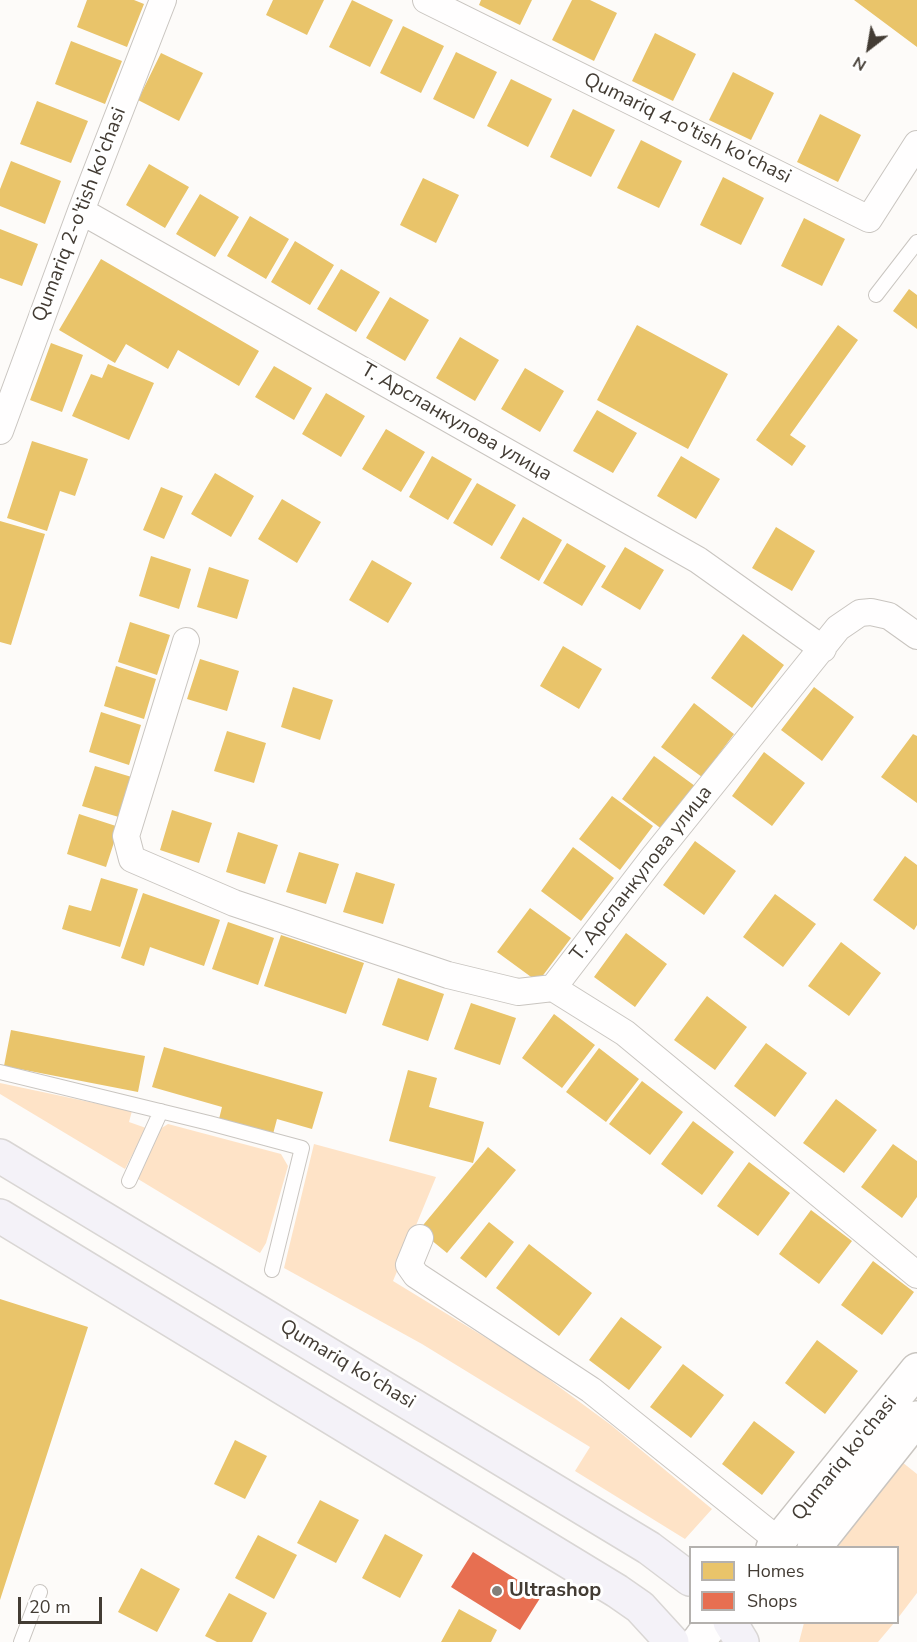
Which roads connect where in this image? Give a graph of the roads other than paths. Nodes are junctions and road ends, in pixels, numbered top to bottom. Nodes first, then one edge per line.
1 (163, 0) edge
2 (426, 0) edge
3 (915, 152) edge
4 (81, 211) junction
5 (917, 242) edge
6 (876, 295) dead end
7 (0, 431) edge
8 (917, 636) edge
9 (186, 641) dead end
10 (823, 649) junction
11 (553, 988) junction
12 (0, 1072) edge
13 (160, 1111) junction
14 (0, 1156) edge
15 (129, 1181) dead end
16 (0, 1216) edge
17 (135, 1238) junction
18 (420, 1238) dead end
19 (272, 1270) dead end
20 (917, 1275) edge
21 (108, 1282) junction
22 (917, 1370) edge
23 (917, 1418) edge
24 (776, 1544) edge
25 (816, 1546) edge
26 (689, 1578) edge
27 (40, 1592) dead end
28 (712, 1624) edge
29 (21, 1642) edge
30 (672, 1642) edge
31 (698, 1642) edge

1 - 4 street, Qumariq 2-o'tish ko'chasi
2 - 3 street, Qumariq 4-o'tish ko'chasi
4 - 7 street, Qumariq 2-o'tish ko'chasi
4 - 10 street, Т. Арсланкулова улица
5 - 6 lane
8 - 10 street, Т. Арсланкулова улица
9 - 11 street
10 - 11 street, Т. Арсланкулова улица
11 - 20 street
12 - 13 lane
13 - 15 lane
13 - 19 lane
14 - 17 main road, Qumariq ko'chasi
16 - 21 main road
17 - 21 main road
17 - 26 main road, Qumariq ko'chasi
18 - 24 street
21 - 30 main road
22 - 24 main road, Qumariq ko'chasi
23 - 25 main road, Qumariq ko'chasi
27 - 29 lane
28 - 31 main road

